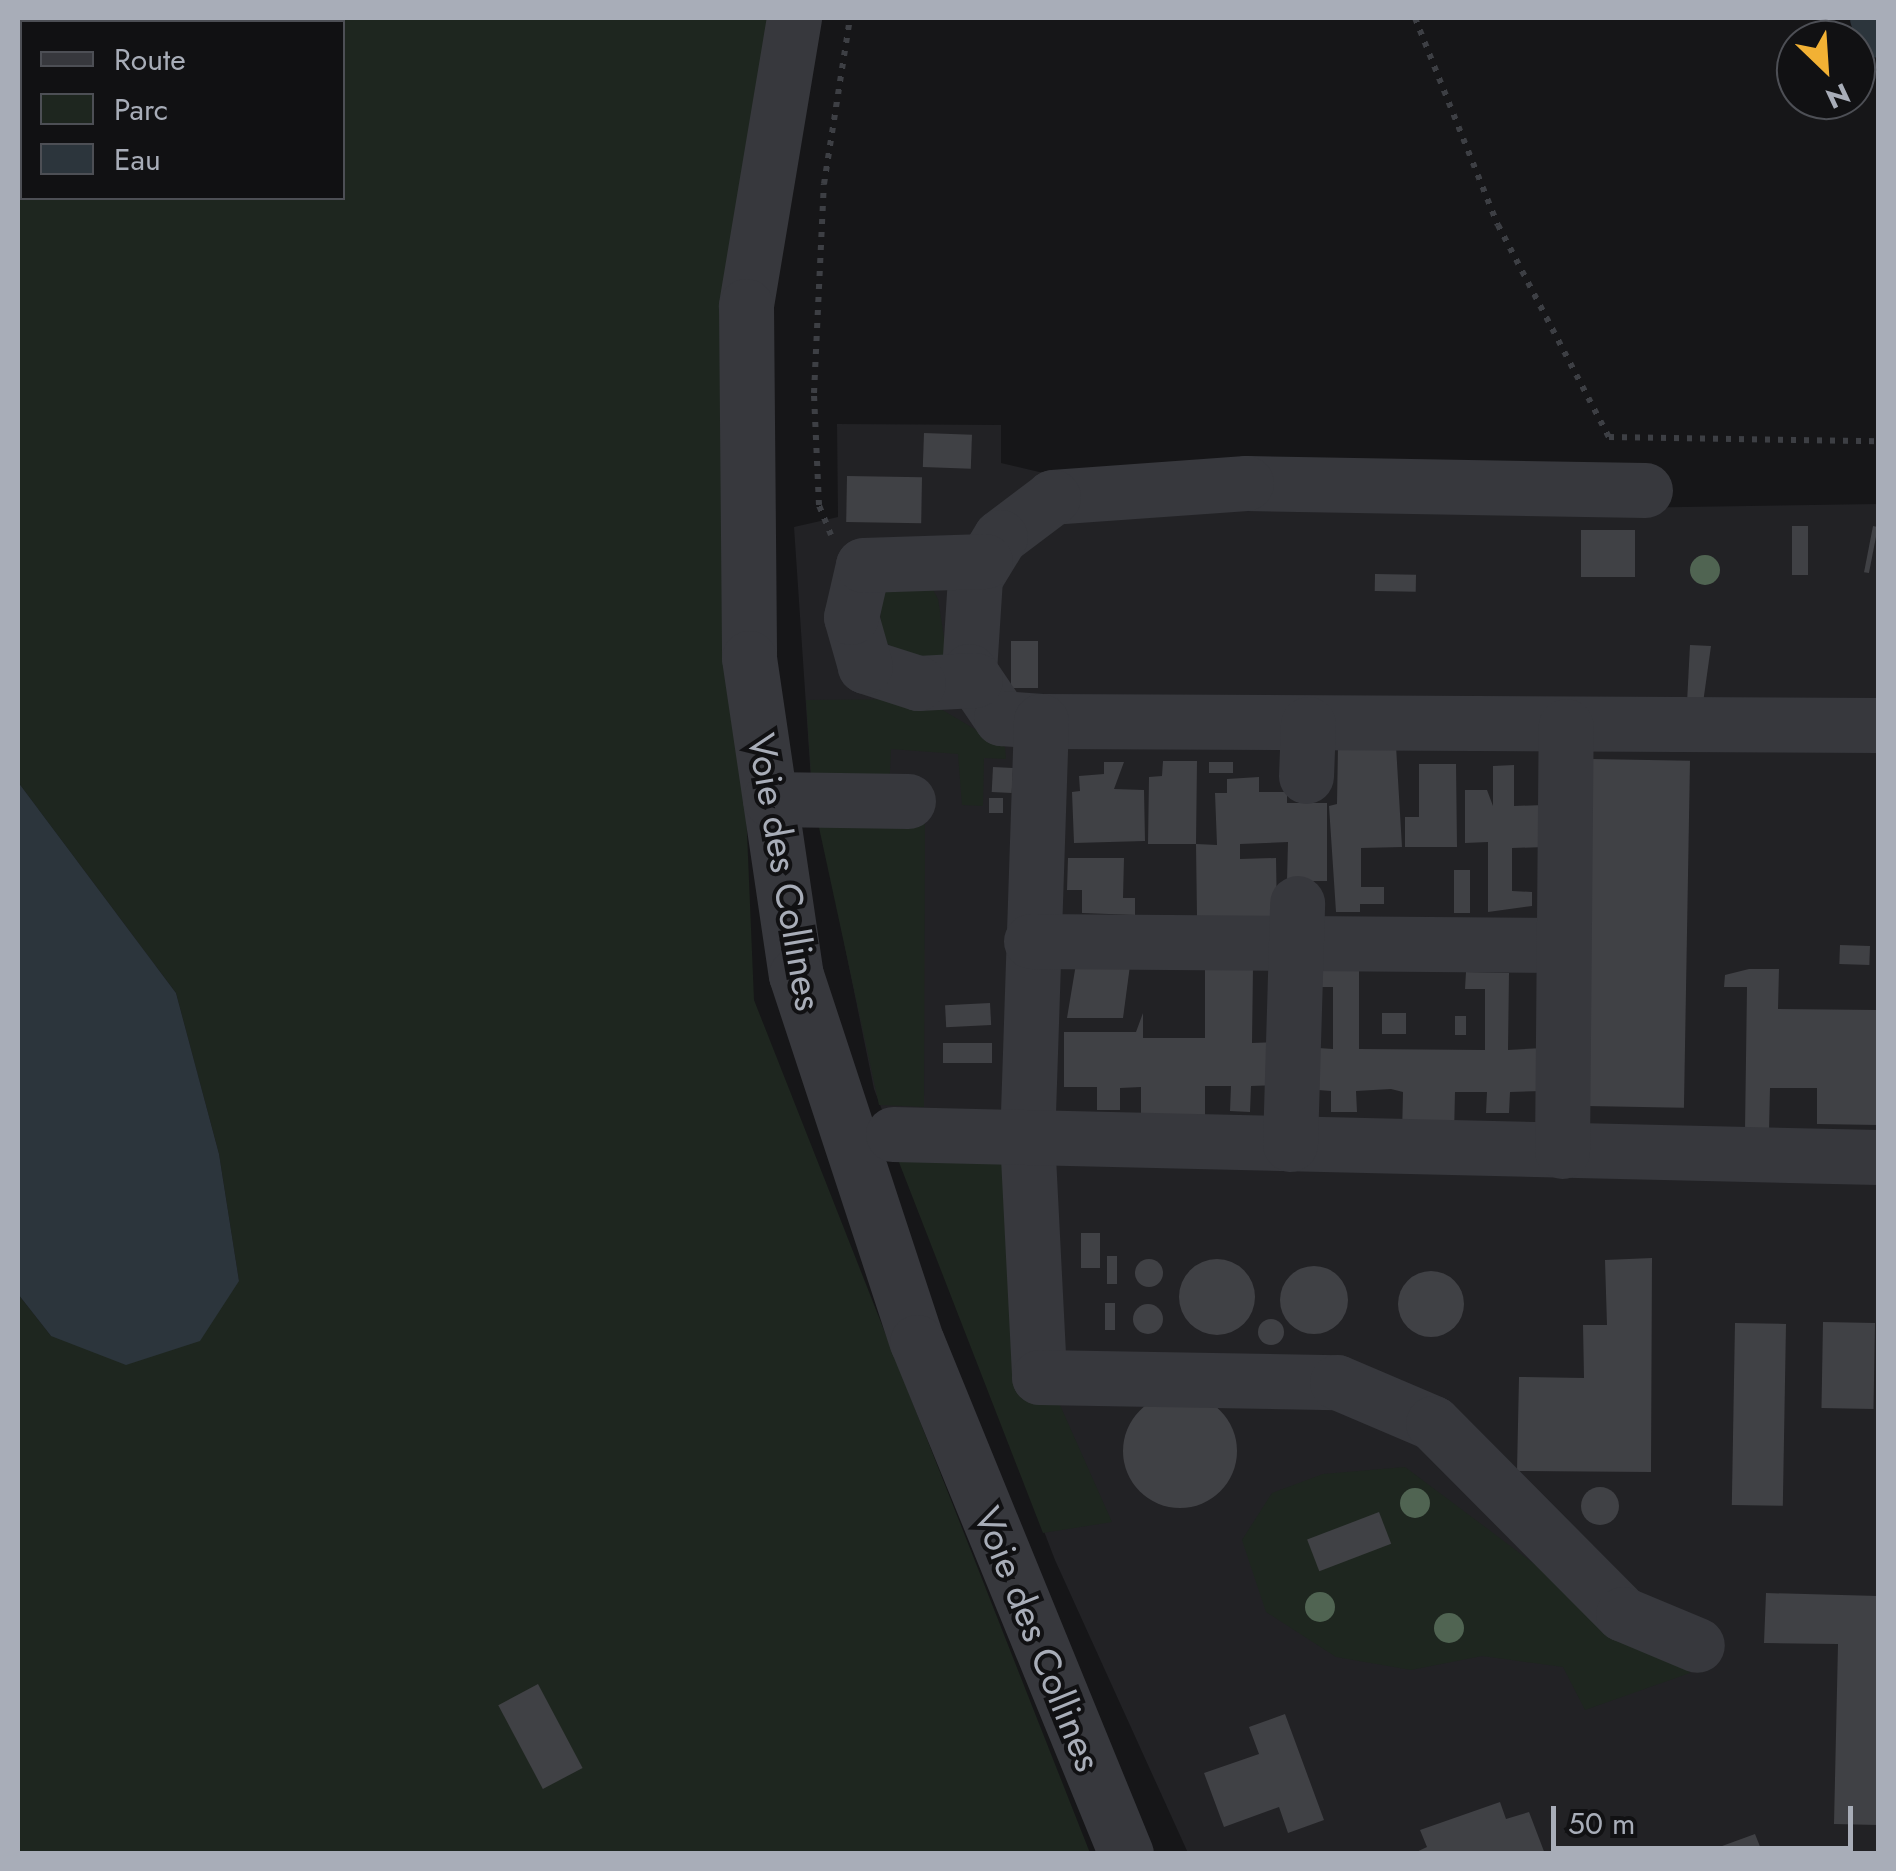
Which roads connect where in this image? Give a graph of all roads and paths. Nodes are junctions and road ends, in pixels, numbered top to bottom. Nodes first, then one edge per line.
1 (794, 18) edge
2 (850, 18) edge
3 (1415, 18) edge
4 (1878, 441) edge
5 (1646, 490) dead end
6 (985, 561) junction
7 (860, 578) junction
8 (976, 680) junction
9 (1041, 721) junction
10 (1878, 725) edge
11 (1566, 726) junction
12 (770, 799) junction
13 (908, 801) dead end
14 (1296, 923) junction
15 (1032, 940) junction
16 (1562, 944) junction
17 (892, 1134) dead end
18 (1027, 1137) junction
19 (1290, 1144) junction
20 (1562, 1152) junction
21 (1878, 1157) edge
22 (1697, 1645) dead end
23 (1126, 1854) edge

1 - 12 street, Voie des Collines
2 - 7 path
3 - 4 path
5 - 6 street
6 - 7 street
6 - 8 street
7 - 8 street
8 - 9 street
9 - 11 street
9 - 15 street
10 - 11 street
11 - 16 street
12 - 13 street
12 - 23 street, Voie des Collines
14 - 15 street
14 - 16 street
14 - 19 street
15 - 18 street
16 - 20 street
17 - 18 street
18 - 19 street
18 - 22 street
19 - 20 street
20 - 21 street

